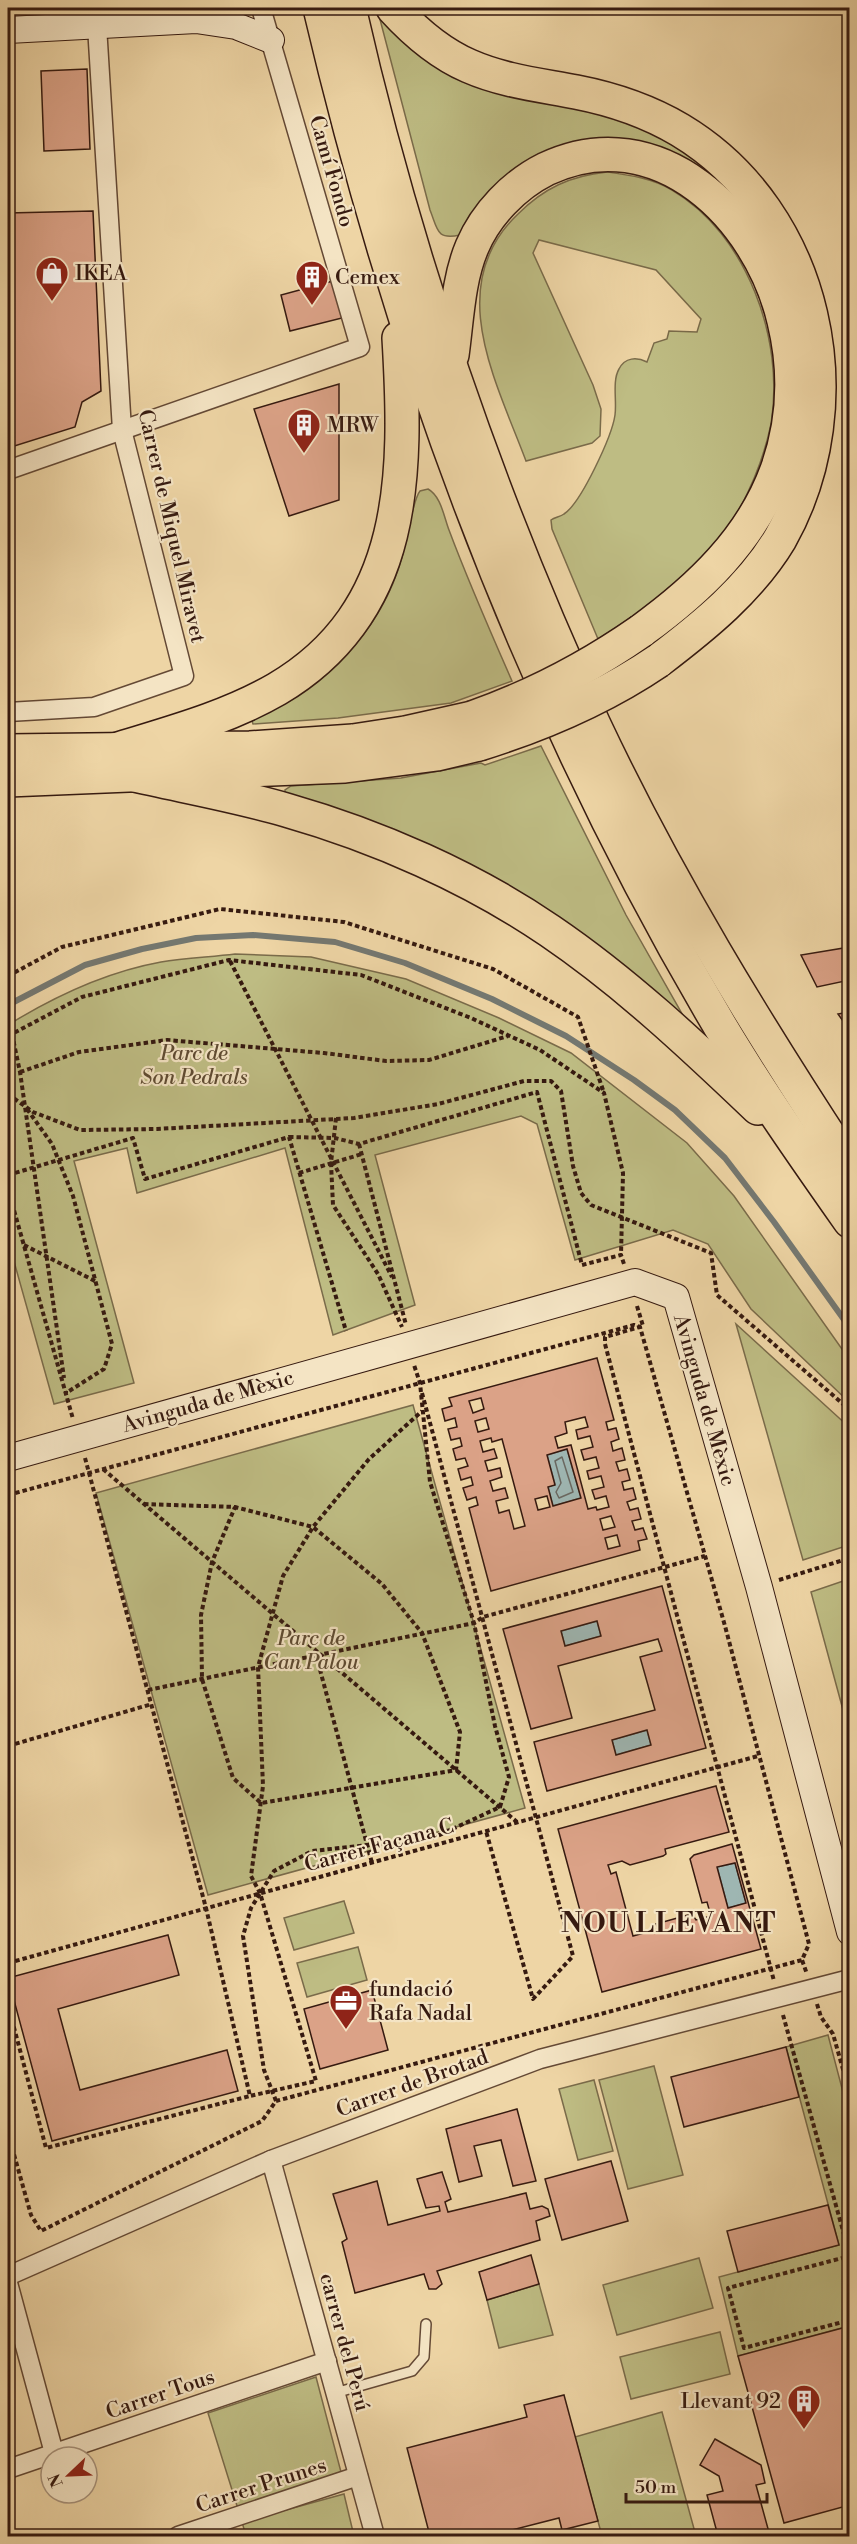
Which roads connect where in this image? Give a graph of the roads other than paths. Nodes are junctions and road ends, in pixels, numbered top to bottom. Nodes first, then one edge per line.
1 (261, 8) edge
2 (320, 8) edge
3 (349, 8) edge
4 (393, 8) edge
5 (202, 14) edge
6 (97, 26) junction
7 (8, 30) edge
8 (271, 40) junction
9 (397, 297) junction
10 (451, 366) junction
11 (122, 430) junction
12 (8, 470) edge
13 (8, 712) edge
14 (475, 731) junction
15 (8, 751) edge
16 (123, 762) junction
17 (8, 780) edge
18 (796, 1144) junction
19 (849, 1168) edge
20 (849, 1221) edge
21 (8, 1458) edge
22 (849, 1932) edge
23 (849, 1979) edge
24 (271, 2160) junction
25 (8, 2276) edge
26 (8, 2283) edge
27 (426, 2324) dead end
28 (327, 2361) junction
29 (335, 2393) junction
30 (52, 2445) edge
31 (78, 2445) edge
32 (39, 2458) edge
33 (8, 2469) edge
34 (358, 2476) junction
35 (178, 2536) edge
36 (375, 2536) edge

1 - 8 street, Camí Fondo
2 - 9 highway
3 - 10 highway
4 - 14 highway, bridge
5 - 6 street
5 - 8 street
6 - 7 street
6 - 11 street, Carrer de Miquel Miravet
8 - 11 street, Camí Fondo
9 - 16 highway
9 - 18 highway
10 - 14 highway, bridge
10 - 19 highway
11 - 12 street
11 - 13 street, Carrer de Miquel Miravet
14 - 16 highway
15 - 16 highway
16 - 17 highway
16 - 18 highway
18 - 20 highway
21 - 22 street, Avinguda de Mèxic
23 - 24 street, Carrer de Brotad
24 - 25 street, Carrer de Brotad
24 - 28 street, carrer del Perú
26 - 30 street
27 - 29 lane
28 - 29 street, carrer del Perú
28 - 31 street, Carrer Tous
29 - 34 street, carrer del Perú
32 - 33 street, Carrer Tous
34 - 35 street, Carrer Prunes
34 - 36 street, carrer del Perú

